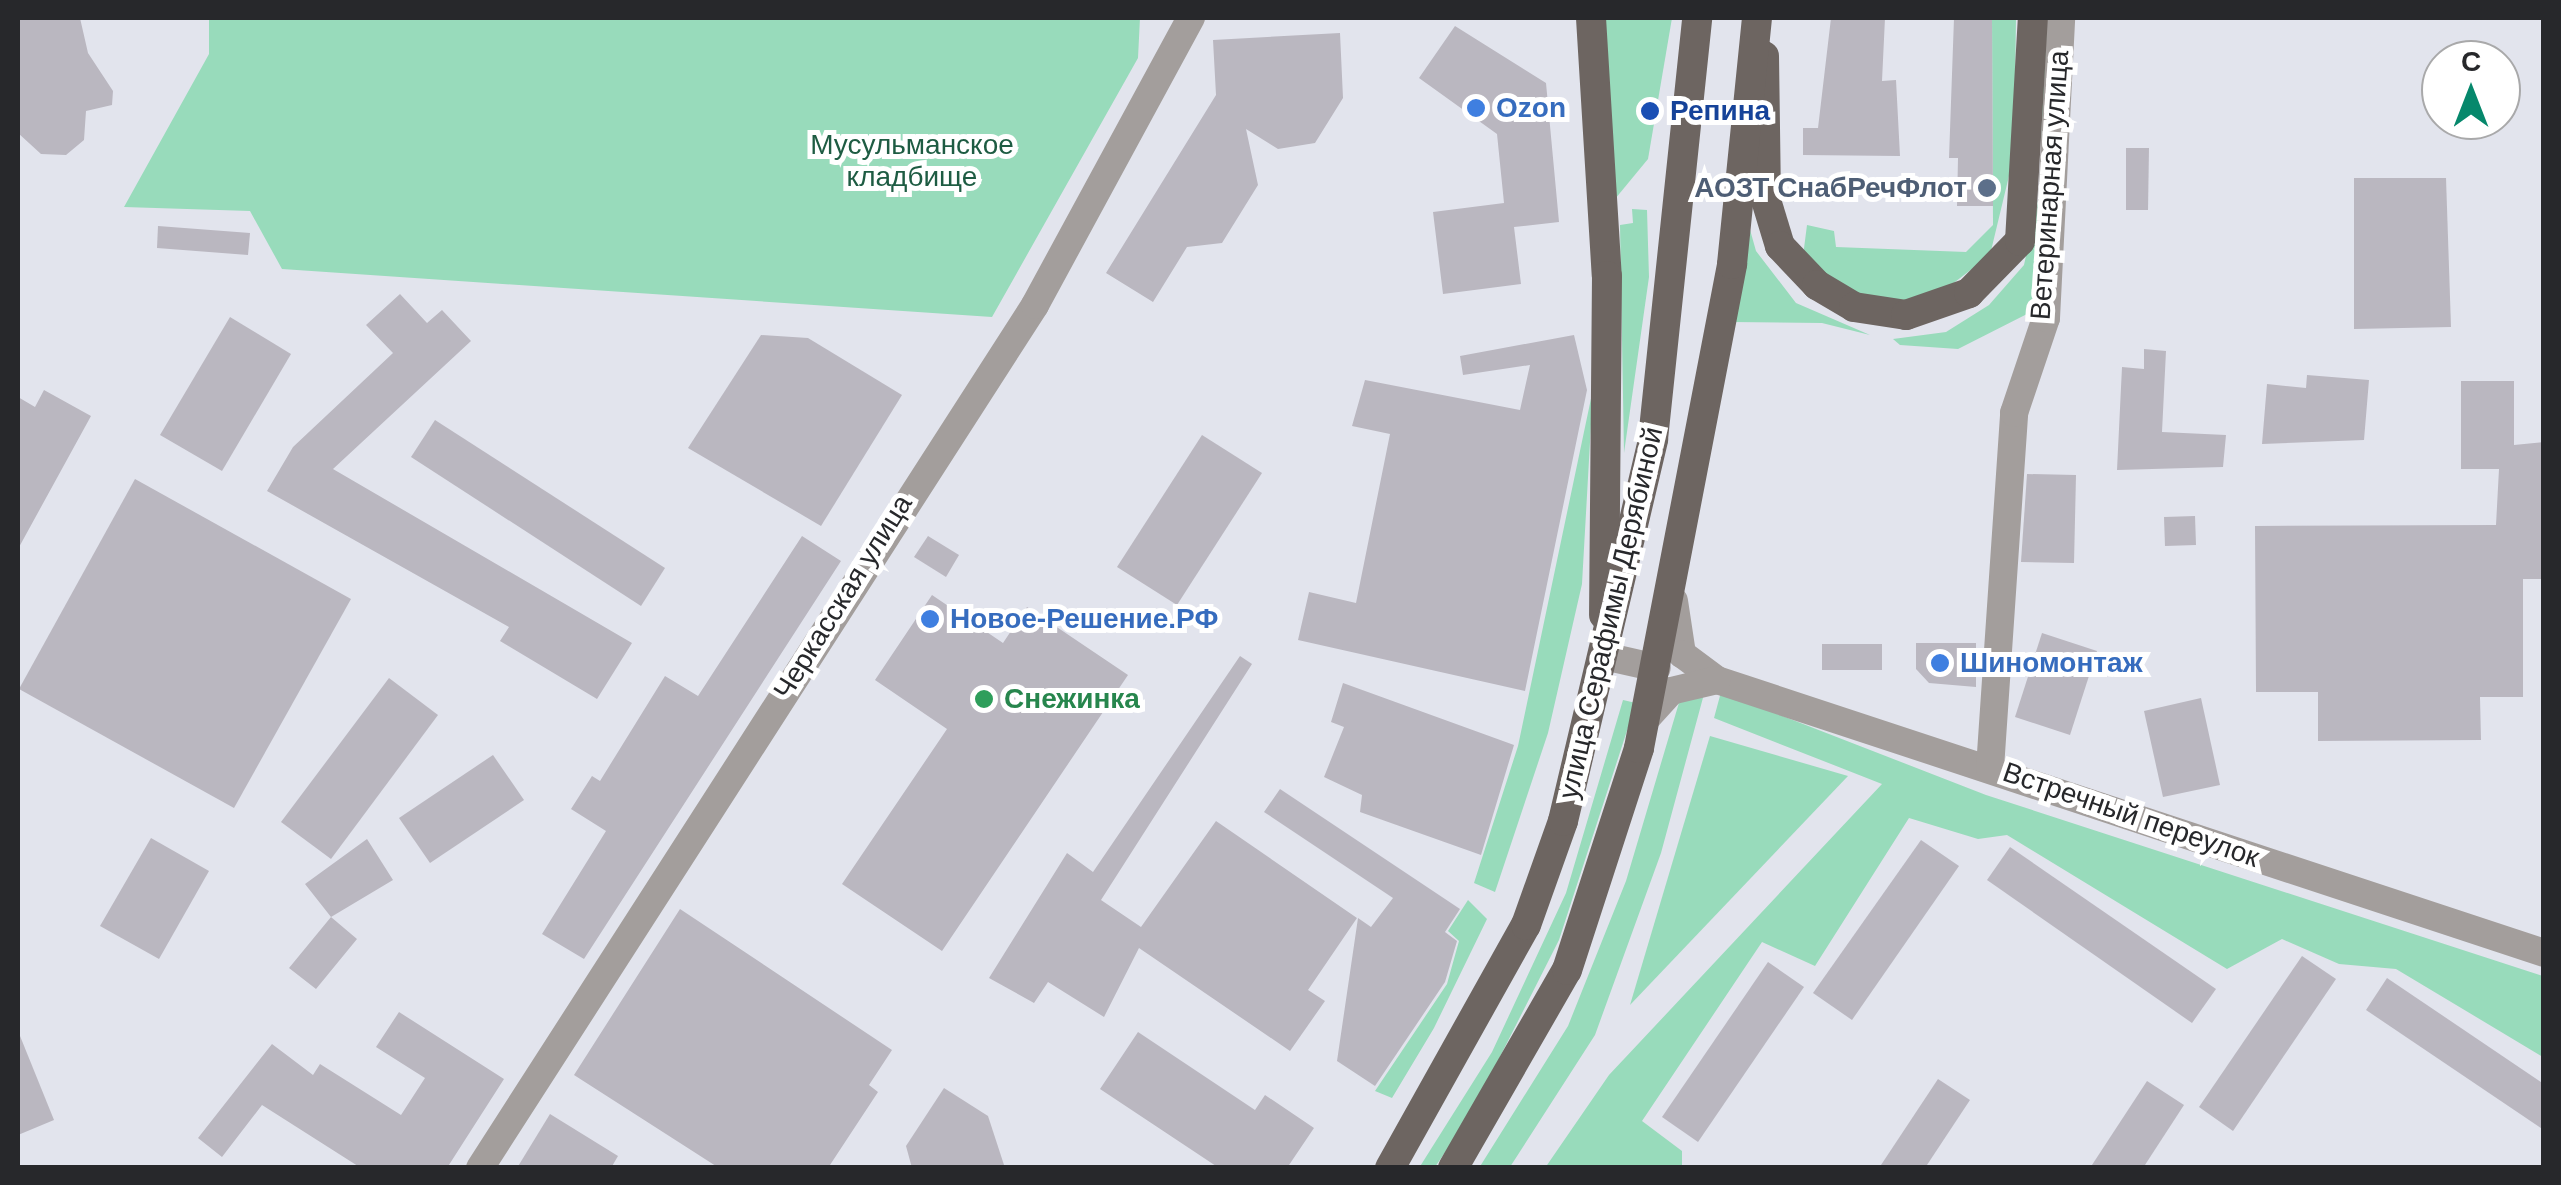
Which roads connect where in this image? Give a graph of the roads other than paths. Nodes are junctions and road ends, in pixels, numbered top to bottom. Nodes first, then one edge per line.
1 (1192, 18) edge
2 (1591, 18) edge
3 (1697, 18) edge
4 (1757, 18) edge
5 (2033, 18) edge
6 (2061, 18) edge
7 (1674, 592) junction
8 (1606, 652) junction
9 (1657, 668) junction
10 (1717, 680) junction
11 (1645, 720) junction
12 (1990, 768) junction
13 (2544, 954) edge
14 (480, 1168) edge
15 (1390, 1168) edge
16 (1453, 1168) edge

1 - 14 street, Черкасская улица
2 - 8 main road
3 - 8 main road, улица Серафимы Дерябиной
4 - 5 main road
4 - 7 main road, улица Серафимы Дерябиной
6 - 12 street, Ветеринарная улица
7 - 9 main road, улица Серафимы Дерябиной
7 - 10 street, Встречный переулок
8 - 9 street
8 - 15 main road, улица Серафимы Дерябиной
9 - 11 main road, улица Серафимы Дерябиной
10 - 11 street
10 - 12 street, Встречный переулок
11 - 16 main road, улица Серафимы Дерябиной
12 - 13 street, Встречный переулок

